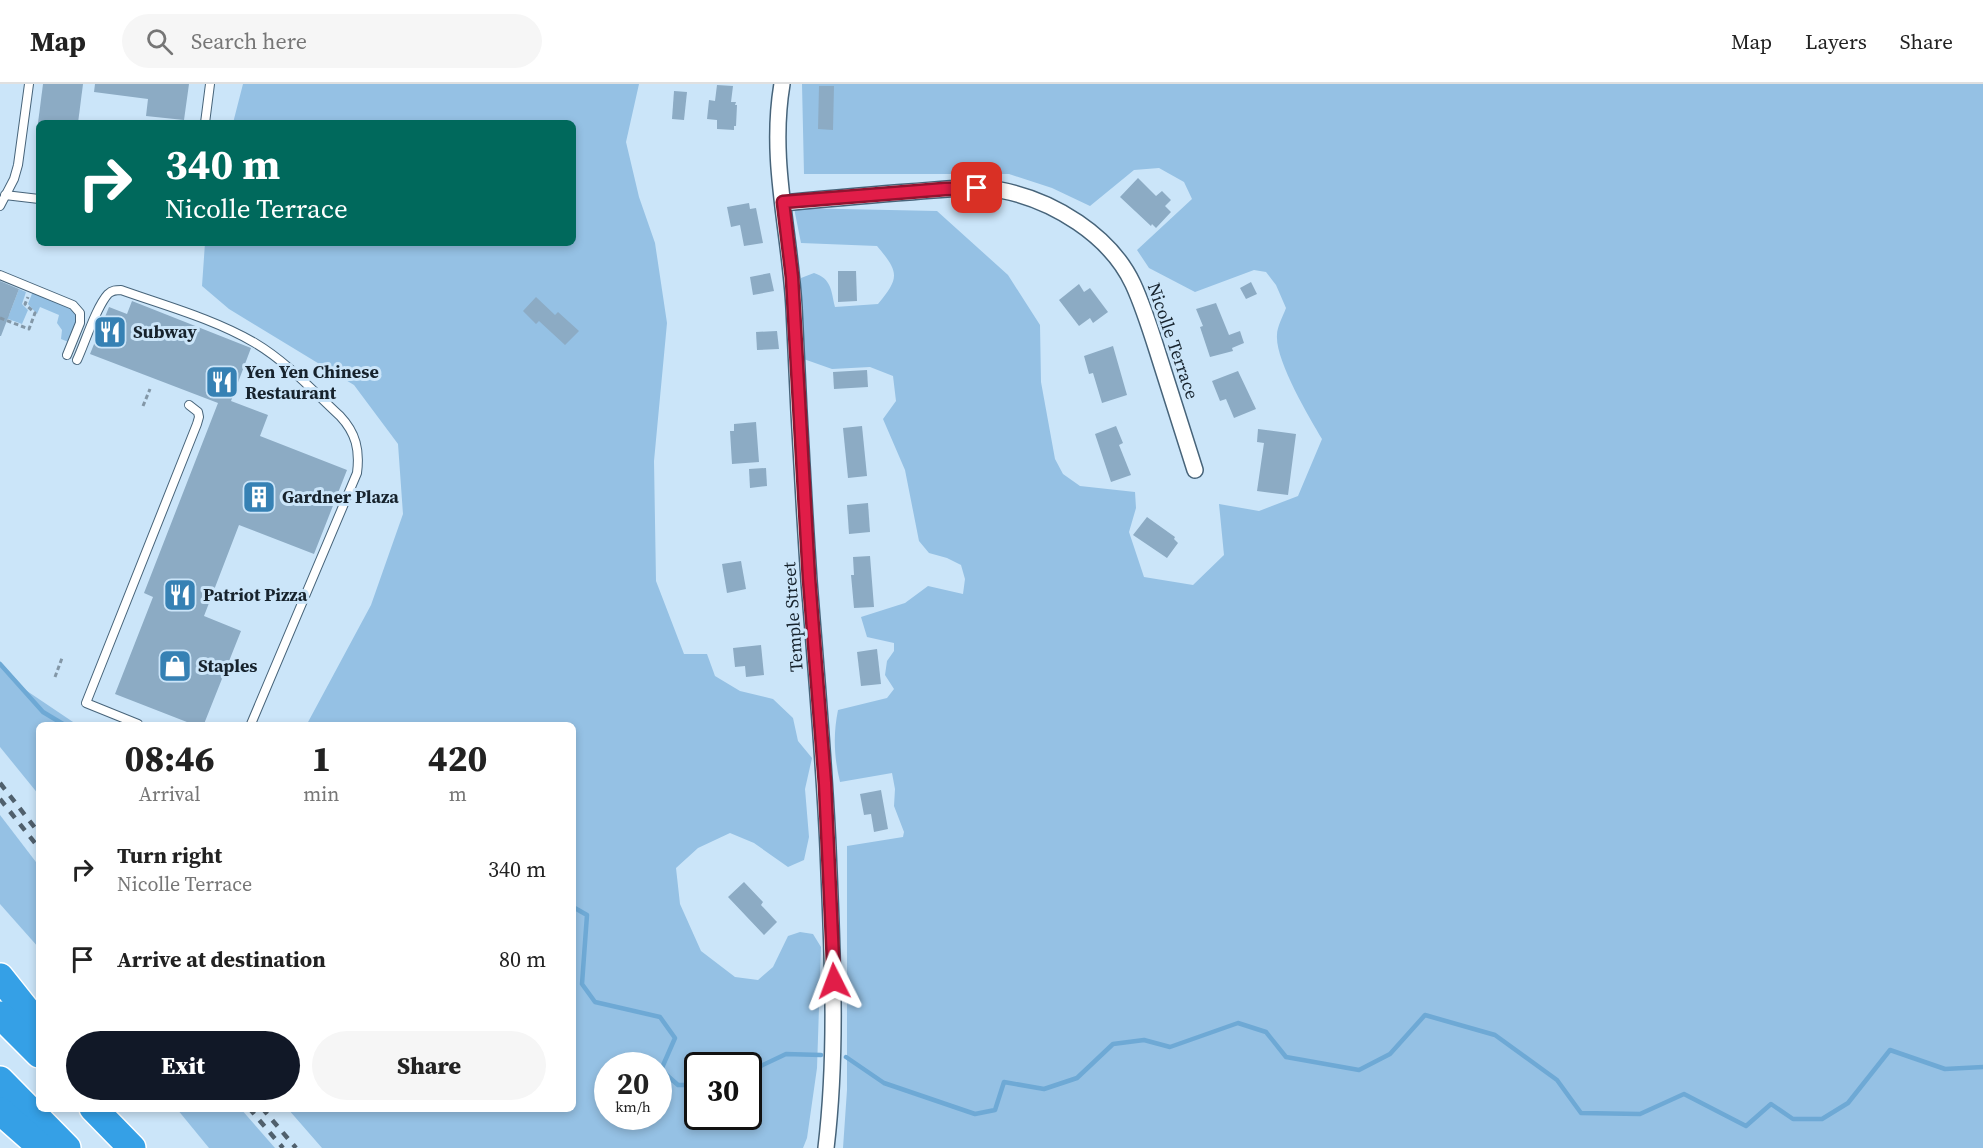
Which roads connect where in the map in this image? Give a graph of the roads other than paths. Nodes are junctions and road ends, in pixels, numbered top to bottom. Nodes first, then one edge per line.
1 (29, 84) edge
2 (210, 84) edge
3 (782, 84) edge
4 (205, 120) edge
5 (5, 195) junction
6 (36, 199) edge
7 (783, 202) junction
8 (0, 206) edge
9 (0, 275) edge
10 (67, 355) dead end
11 (78, 360) dead end
12 (189, 405) dead end
13 (1195, 470) dead end
14 (133, 722) edge
15 (252, 722) edge
16 (0, 976) edge
17 (0, 1015) edge
18 (36, 1022) edge
19 (36, 1051) edge
20 (0, 1080) edge
21 (0, 1111) edge
22 (97, 1112) edge
23 (112, 1112) edge
24 (42, 1148) edge
25 (67, 1148) edge
26 (132, 1148) edge
27 (144, 1148) edge
28 (826, 1148) edge

1 - 5 lane
2 - 4 lane
3 - 7 street, Temple Street
5 - 6 lane
5 - 8 lane
7 - 13 street, Nicolle Terrace
7 - 28 street, Temple Street
9 - 10 lane
11 - 15 lane
12 - 14 lane
16 - 18 highway
17 - 19 highway
20 - 25 highway
21 - 24 highway
22 - 26 highway
23 - 27 highway

